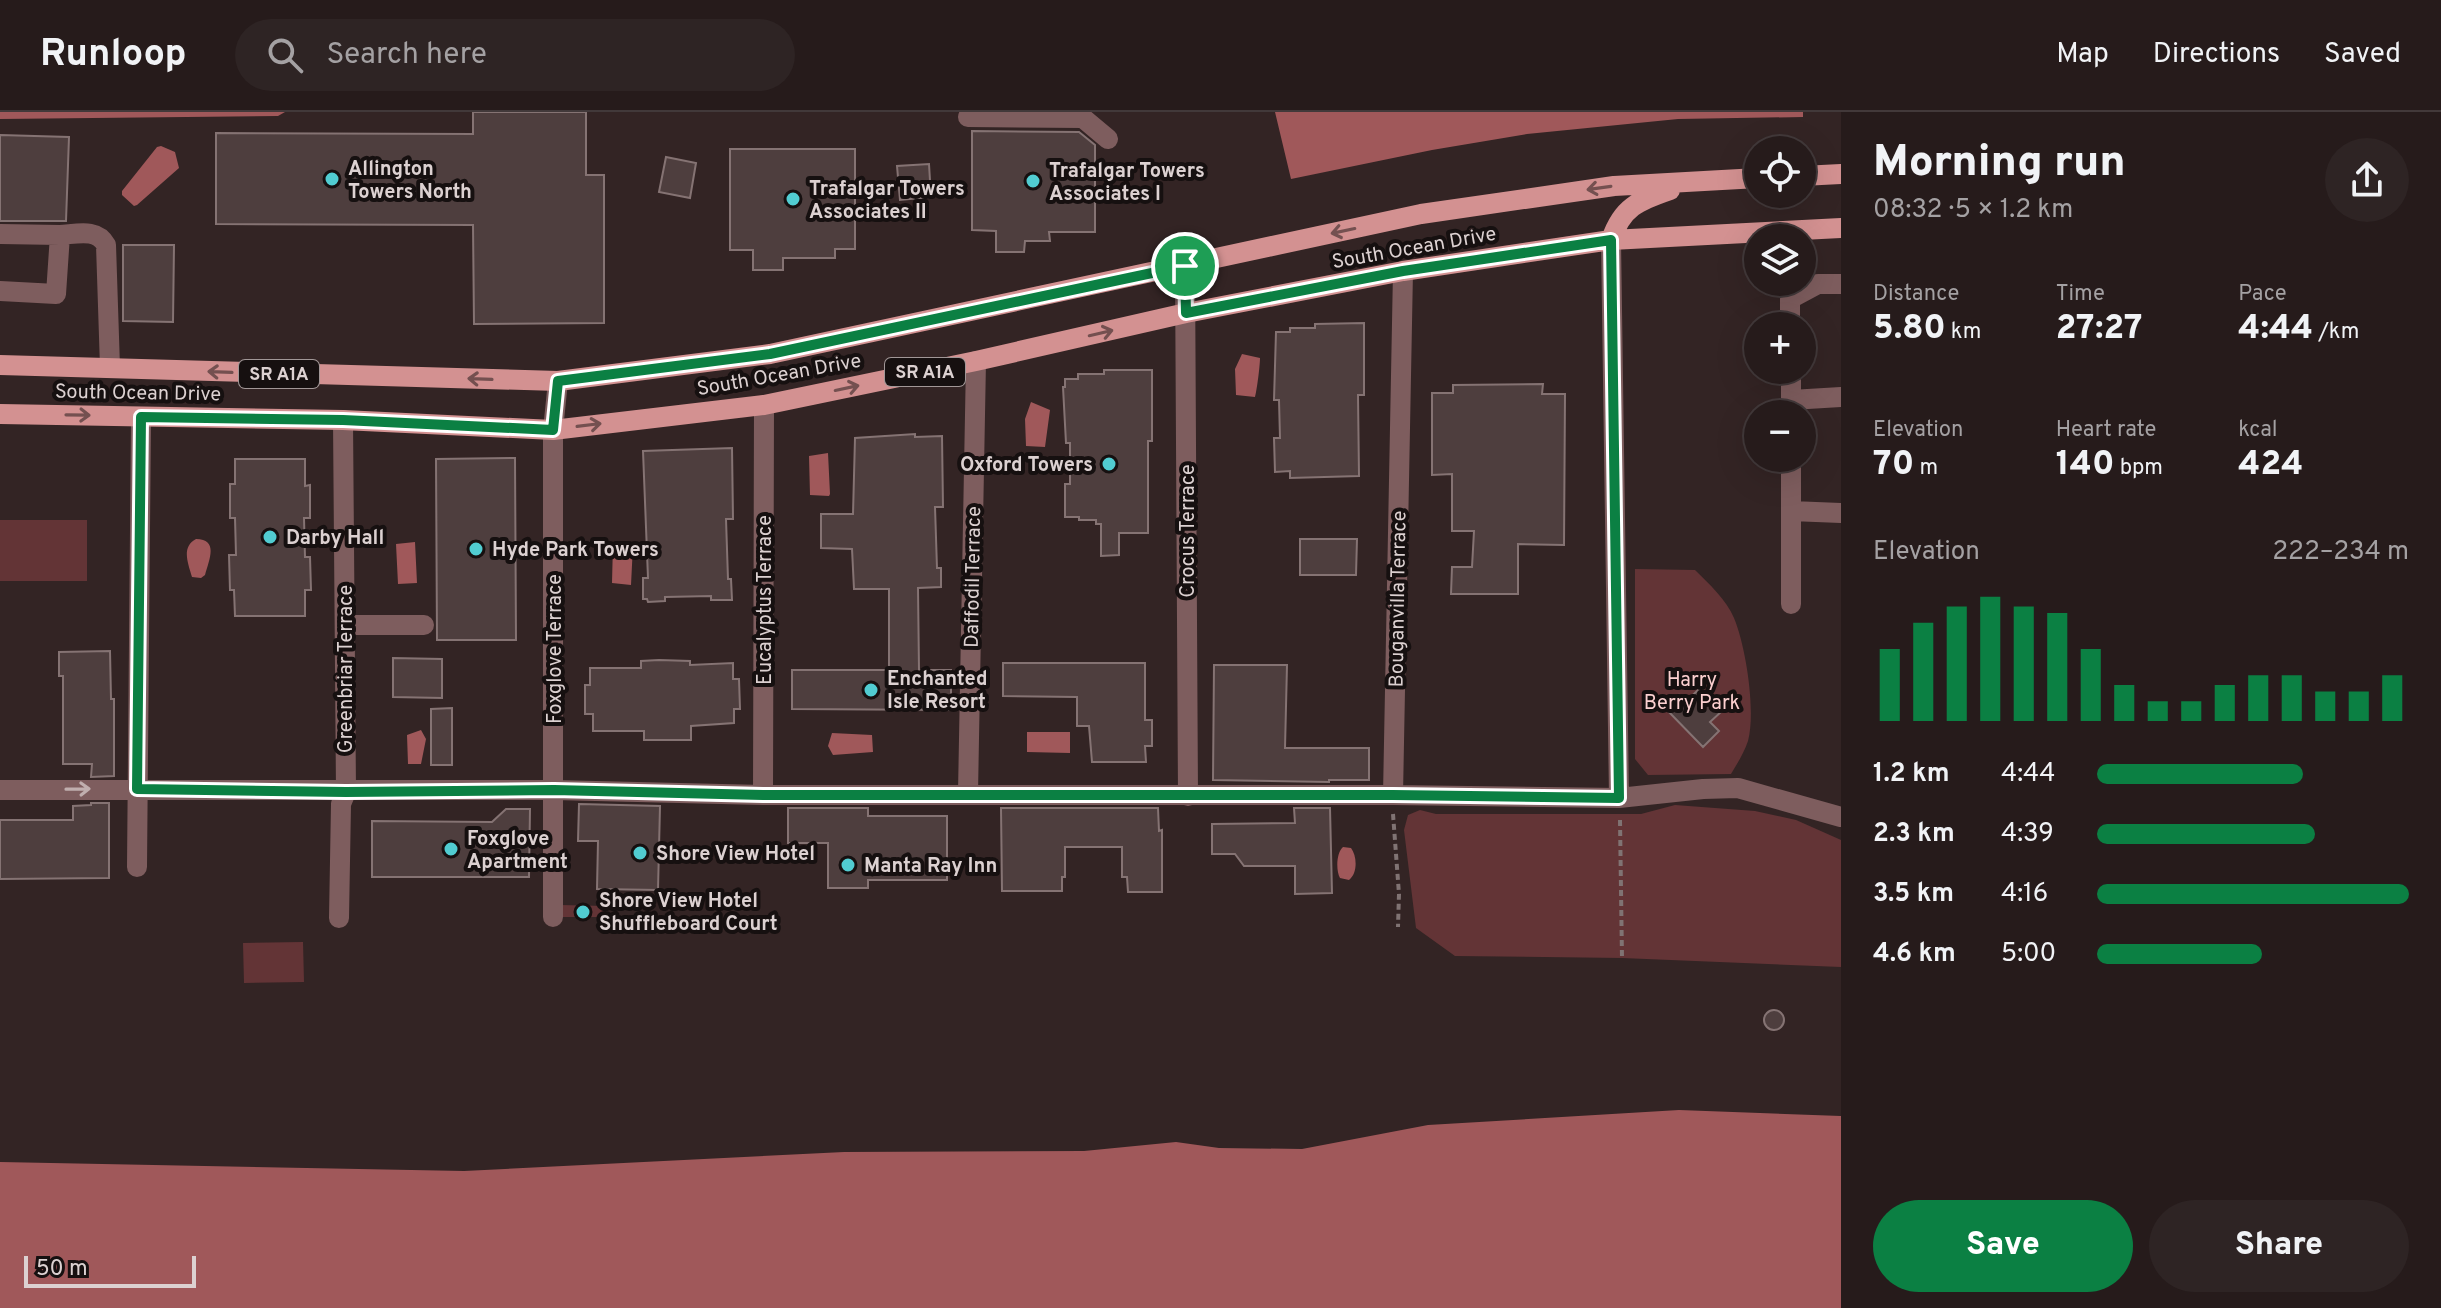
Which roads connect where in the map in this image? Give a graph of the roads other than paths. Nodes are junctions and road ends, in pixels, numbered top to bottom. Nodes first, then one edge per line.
1 (968, 117) dead end
2 (1108, 139) dead end
3 (1841, 174) edge
4 (1816, 175) edge
5 (1744, 179) edge
6 (1733, 180) junction
7 (1841, 228) edge
8 (0, 234) edge
9 (60, 235) junction
10 (1611, 240) junction
11 (1185, 266) junction
12 (1403, 271) junction
13 (1841, 284) edge
14 (0, 291) edge
15 (1790, 312) edge
16 (1186, 313) junction
17 (976, 361) junction
18 (0, 365) edge
19 (110, 367) junction
20 (558, 381) junction
21 (1841, 397) edge
22 (1816, 402) edge
23 (764, 405) junction
24 (0, 414) edge
25 (141, 417) junction
26 (343, 420) junction
27 (553, 430) junction
28 (1791, 472) edge
29 (1791, 511) junction
30 (1841, 513) edge
31 (1791, 604) dead end
32 (345, 625) junction
33 (424, 625) dead end
34 (137, 789) junction
35 (0, 790) edge
36 (554, 790) junction
37 (346, 792) junction
38 (968, 793) junction
39 (763, 795) junction
40 (1393, 795) junction
41 (1188, 796) junction
42 (1620, 806) junction
43 (1841, 817) edge
44 (137, 867) dead end
45 (553, 917) dead end
46 (339, 918) dead end

1 - 2 street
3 - 4 main road
5 - 6 main road, South Ocean Drive / SR A1A
6 - 10 main road
6 -> 11 main road, South Ocean Drive / SR A1A
7 - 10 main road, South Ocean Drive / SR A1A
8 - 9 street
9 - 14 street
9 - 19 street
10 - 12 main road, South Ocean Drive / SR A1A
10 - 42 street
11 - 16 street, Crocus Terrace
11 - 20 main road, South Ocean Drive / SR A1A
12 - 16 main road, South Ocean Drive / SR A1A
12 - 40 street, Bouganvilla Terrace
13 - 15 street
17 -> 16 main road, South Ocean Drive / SR A1A
16 - 41 street, Crocus Terrace
23 -> 17 main road, South Ocean Drive / SR A1A
17 - 38 street, Daffodil Terrace
18 - 19 main road, South Ocean Drive / SR A1A
20 -> 19 main road, South Ocean Drive / SR A1A
20 - 27 street, Foxglove Terrace
21 - 22 street
27 -> 23 main road, South Ocean Drive / SR A1A
23 - 39 street, Eucalyptus Terrace
24 -> 25 main road, South Ocean Drive / SR A1A
25 - 26 main road, South Ocean Drive / SR A1A
25 - 34 street
26 - 27 main road, South Ocean Drive / SR A1A
26 - 32 street, Greenbriar Terrace
27 - 36 street, Foxglove Terrace
28 - 29 street
29 - 30 street
29 - 31 street
32 - 33 street
32 - 37 street, Greenbriar Terrace
35 -> 34 street
34 - 37 street
34 - 44 street
36 - 37 street
36 - 39 street
36 - 45 street, Foxglove Terrace
37 - 46 street, Greenbriar Terrace
38 - 39 street
38 - 41 street
40 - 41 street
40 - 42 street
42 - 43 street

